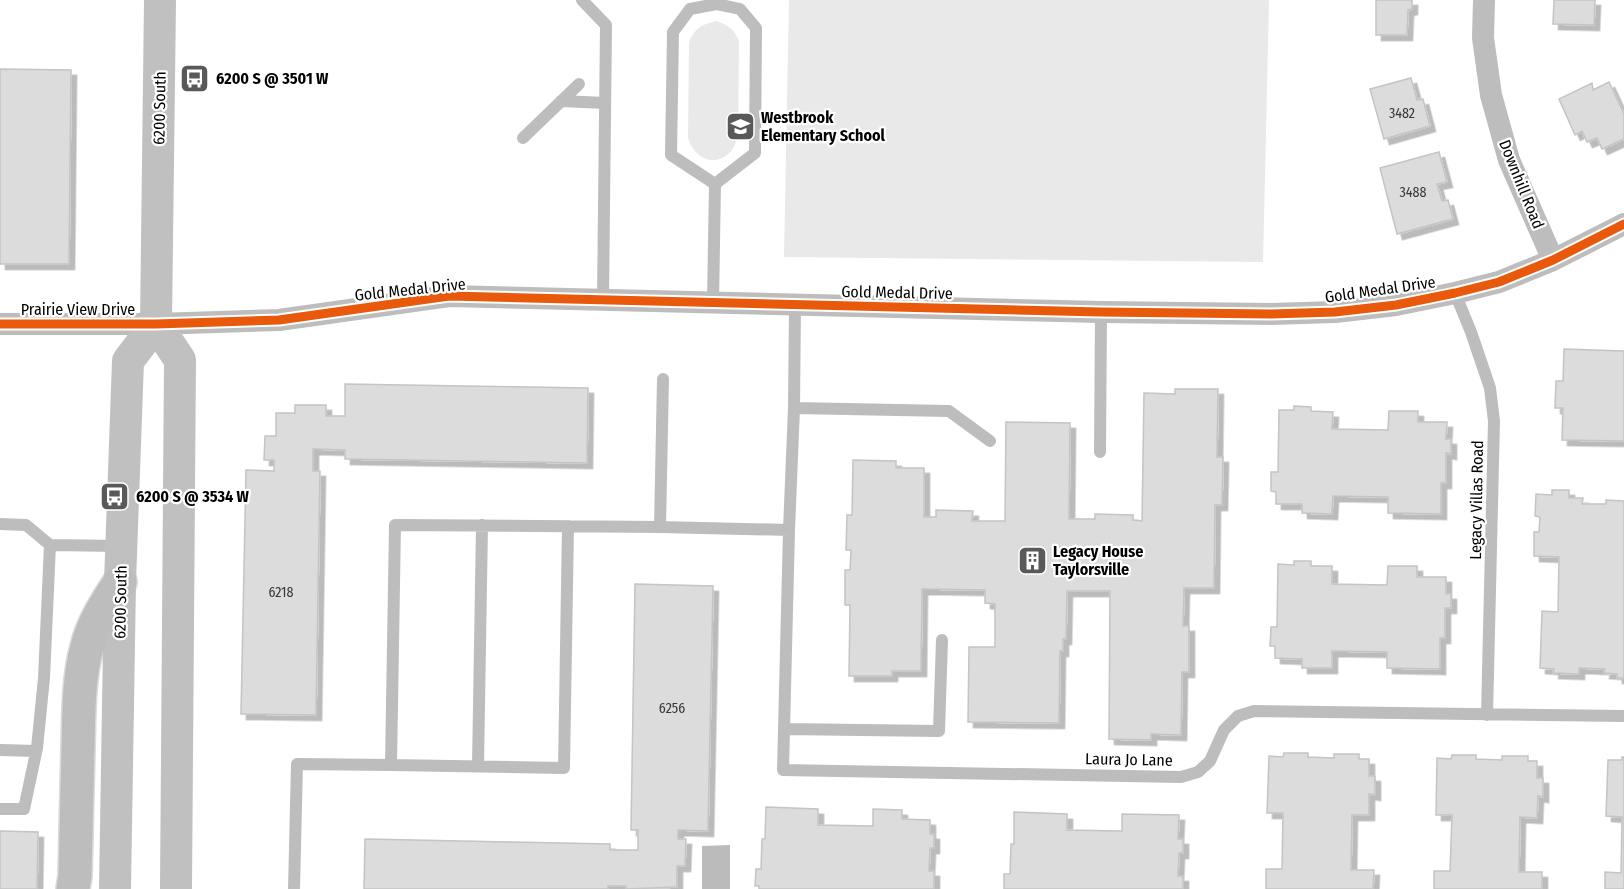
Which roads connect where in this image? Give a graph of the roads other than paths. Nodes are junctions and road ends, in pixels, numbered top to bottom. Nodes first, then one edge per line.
1 (160, 0) edge
2 (582, 0) edge
3 (1484, 0) edge
4 (579, 84) dead end
5 (561, 101) junction
6 (605, 103) junction
7 (523, 138) dead end
8 (715, 184) junction
9 (1624, 224) edge
10 (1553, 260) junction
11 (1455, 293) junction
12 (603, 300) junction
13 (713, 303) junction
14 (795, 305) junction
15 (1101, 312) junction
16 (0, 324) edge
17 (156, 324) junction
18 (663, 379) dead end
19 (794, 408) junction
20 (990, 441) dead end
21 (1100, 452) dead end
22 (0, 524) edge
23 (483, 525) junction
24 (568, 526) junction
25 (660, 527) junction
26 (789, 530) junction
27 (50, 545) junction
28 (121, 546) junction
29 (120, 582) junction
30 (942, 640) dead end
31 (1487, 715) junction
32 (1624, 716) edge
33 (784, 729) junction
34 (0, 750) edge
35 (36, 751) junction
36 (391, 765) junction
37 (478, 766) junction
38 (0, 809) edge
39 (73, 889) edge
40 (115, 889) edge
41 (176, 889) edge
42 (294, 889) edge

1 - 17 main road, 6200 South
2 - 6 lane
3 - 10 street, Downhill Road
4 - 5 lane
5 - 6 lane
5 - 7 lane
6 - 12 lane
8 - 8 lane
8 - 13 lane
9 - 10 street, Gold Medal Drive
10 - 11 street, Gold Medal Drive
11 - 15 street, Gold Medal Drive
11 - 31 lane, Legacy Villas Road
12 - 13 street, Gold Medal Drive
12 - 17 street, Gold Medal Drive
13 - 14 street, Gold Medal Drive
14 - 15 street, Gold Medal Drive
14 - 19 lane
15 - 21 lane
16 - 17 street, Prairie View Drive
17 - 28 main road, 6200 South
17 - 41 main road
18 - 25 lane
19 - 20 lane
19 - 26 lane
22 - 27 lane
23 - 24 lane
23 - 36 lane
23 - 37 lane
24 - 25 lane
24 - 37 lane
25 - 26 lane
26 - 33 lane
27 - 28 lane
27 - 35 lane
28 - 29 main road, 6200 South
29 - 39 highway
29 - 40 main road, 6200 South
30 - 33 lane
31 - 32 lane, Laura Jo Lane
31 - 33 lane, Laura Jo Lane
34 - 35 lane
35 - 38 lane
36 - 37 lane
36 - 42 lane

